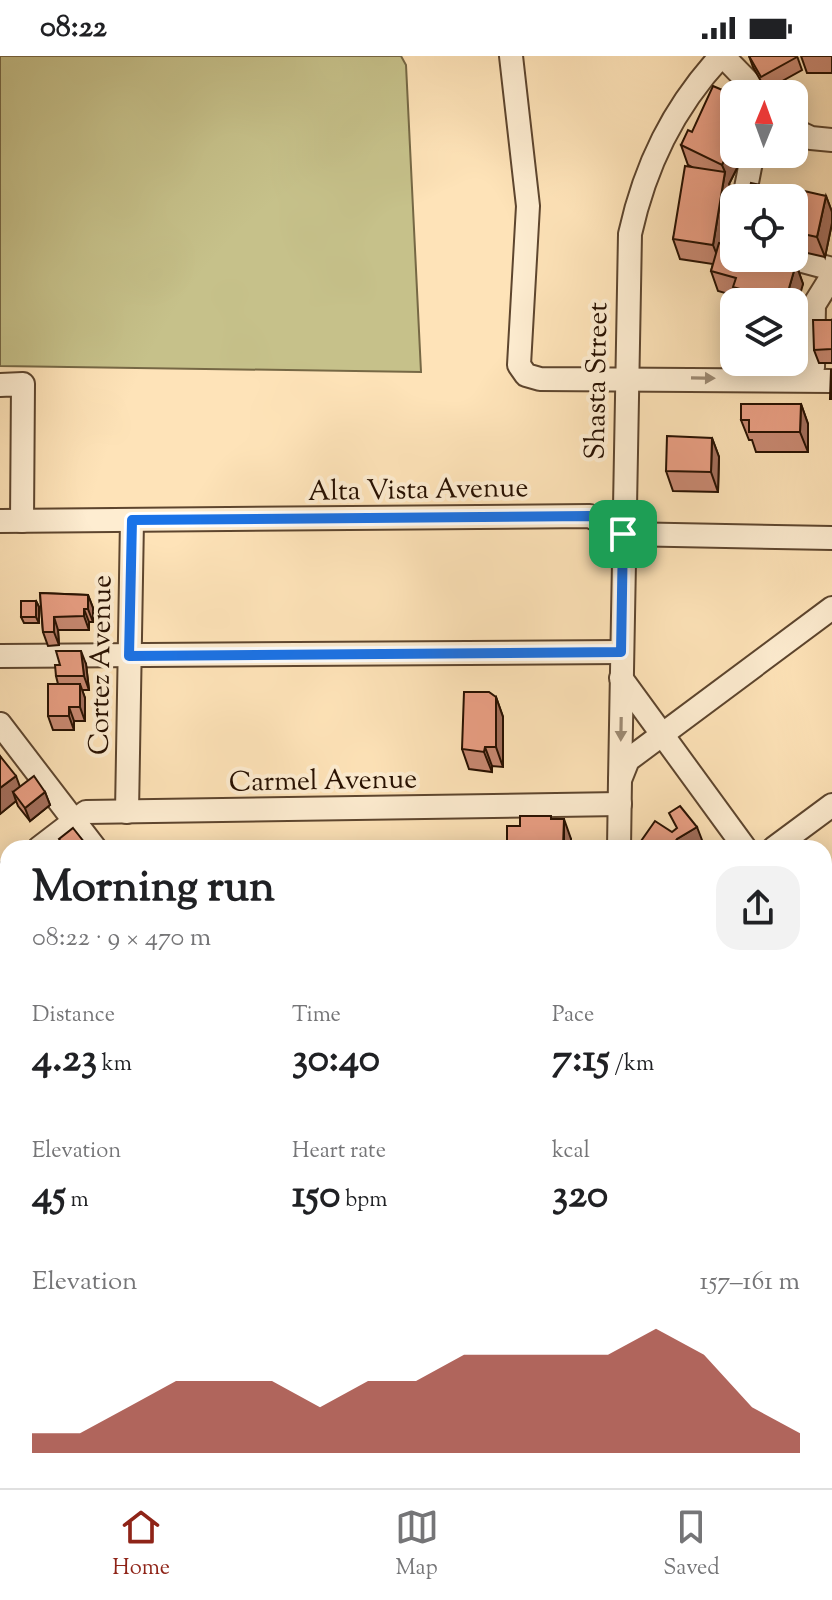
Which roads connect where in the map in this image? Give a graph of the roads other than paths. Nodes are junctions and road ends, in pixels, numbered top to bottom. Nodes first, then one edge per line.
1 (511, 56) edge
2 (722, 56) edge
3 (746, 80) edge
4 (808, 137) edge
5 (832, 140) edge
6 (808, 263) edge
7 (832, 269) edge
8 (832, 276) edge
9 (813, 367) dead end
10 (625, 377) junction
11 (832, 381) edge
12 (0, 385) edge
13 (132, 520) junction
14 (11, 521) edge
15 (623, 534) junction
16 (832, 538) edge
17 (832, 608) edge
18 (621, 652) junction
19 (0, 656) edge
20 (129, 656) junction
21 (621, 678) junction
22 (0, 724) edge
23 (663, 735) junction
24 (620, 780) junction
25 (620, 804) junction
26 (832, 805) edge
27 (127, 812) junction
28 (74, 820) junction
29 (49, 840) edge
30 (89, 840) edge
31 (619, 840) edge
32 (739, 840) edge
33 (785, 840) edge

1 - 10 street
2 - 3 street
2 - 10 street, Shasta Street
4 - 5 street
6 - 7 street
8 - 9 street
10 -> 11 street
10 - 15 street, Shasta Street
12 - 14 street
13 - 14 street, Alta Vista Avenue
13 - 15 street, Alta Vista Avenue
13 - 20 street, Cortez Avenue
15 - 16 street, Alta Vista Avenue
15 - 18 street, Shasta Street
17 - 23 street
18 - 20 street
18 - 21 street, Shasta Street
19 - 20 street
20 - 27 street, Cortez Avenue
21 - 23 street
21 -> 24 street, Shasta Street
22 - 28 street
23 - 24 street
23 - 32 street
24 - 25 street, Shasta Street
25 - 27 street, Carmel Avenue
25 - 31 street, Shasta Street
26 - 33 street
27 - 28 street, Carmel Avenue
28 - 29 street, Carmel Avenue
28 - 30 street

